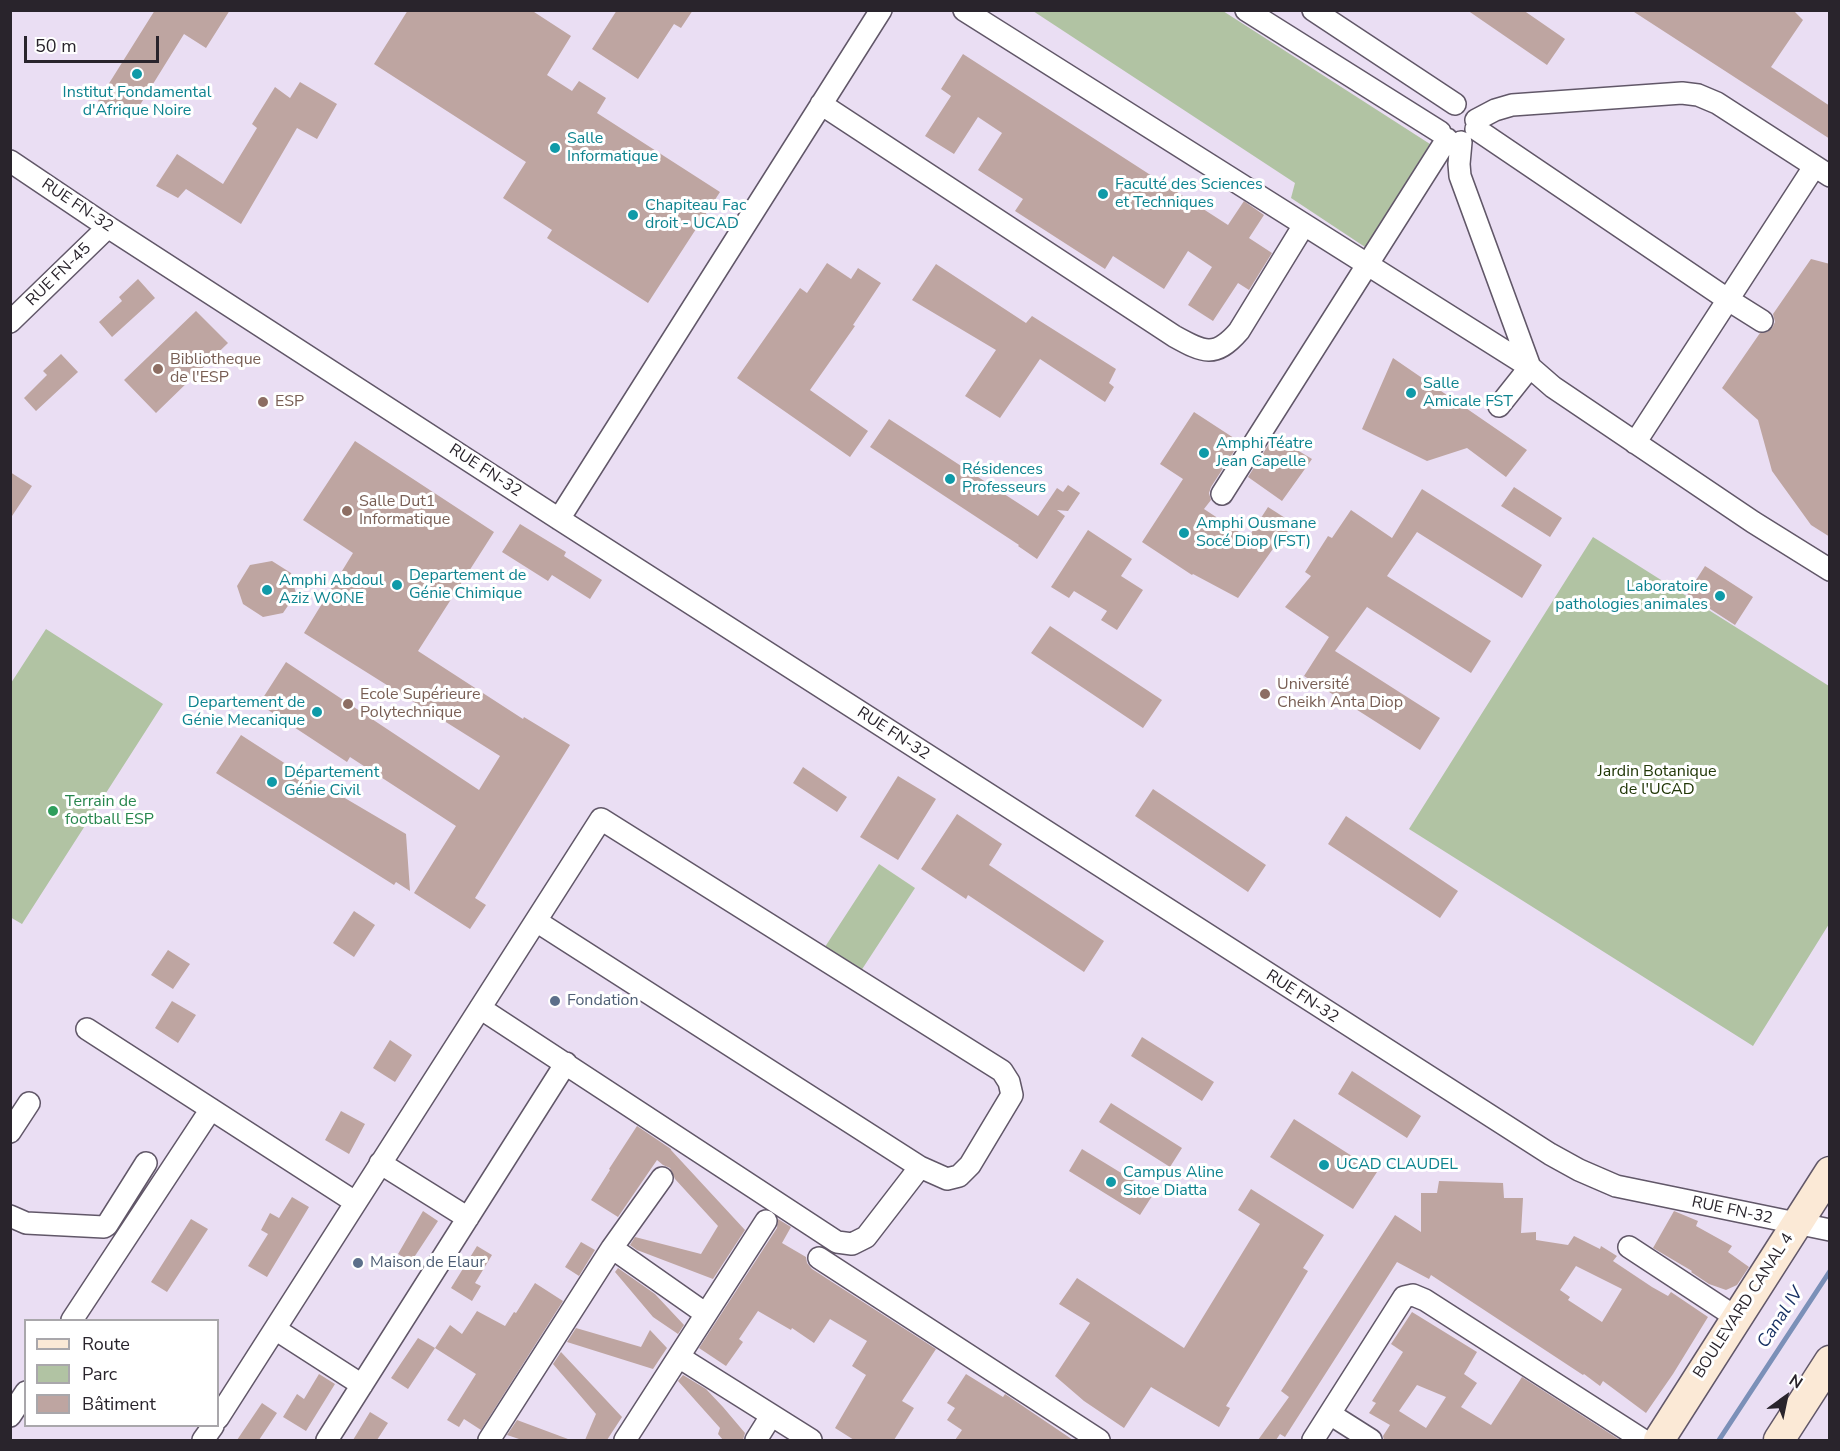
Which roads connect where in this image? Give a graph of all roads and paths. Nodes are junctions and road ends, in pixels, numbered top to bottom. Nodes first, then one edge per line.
1 (880, 10) edge
2 (964, 10) edge
3 (1246, 10) edge
4 (1313, 10) edge
5 (821, 104) junction
6 (1455, 104) junction
7 (1460, 132) junction
8 (13, 166) edge
9 (1822, 172) edge
10 (1304, 225) junction
11 (108, 227) junction
12 (1368, 265) junction
13 (1727, 299) junction
14 (1762, 321) dead end
15 (10, 322) edge
16 (1530, 367) junction
17 (1499, 406) dead end
18 (1635, 443) junction
19 (1222, 494) dead end
20 (559, 519) junction
21 (1830, 570) edge
22 (536, 921) junction
23 (480, 1008) junction
24 (87, 1029) dead end
25 (566, 1063) junction
26 (29, 1103) dead end
27 (211, 1109) junction
28 (10, 1132) edge
29 (146, 1163) dead end
30 (380, 1163) junction
31 (920, 1167) junction
32 (1830, 1172) edge
33 (662, 1179) dead end
34 (355, 1202) junction
35 (10, 1216) edge
36 (468, 1218) junction
37 (766, 1221) dead end
38 (1812, 1227) edge
39 (1629, 1247) dead end
40 (612, 1248) junction
41 (819, 1258) dead end
42 (706, 1314) junction
43 (1737, 1318) junction
44 (73, 1319) edge
45 (275, 1329) junction
46 (679, 1357) junction
47 (1827, 1369) edge
48 (362, 1385) junction
49 (1330, 1414) junction
50 (219, 1416) edge
51 (771, 1416) junction
52 (212, 1427) edge
53 (203, 1440) edge
54 (327, 1440) edge
55 (492, 1440) edge
56 (625, 1440) edge
57 (756, 1440) edge
58 (811, 1440) edge
59 (1099, 1440) edge
60 (1314, 1440) edge
61 (1371, 1440) edge
62 (1642, 1440) edge
63 (1659, 1440) edge
64 (1779, 1440) edge

1 - 5 street
2 - 10 street
3 - 7 street
4 - 6 street
5 - 10 street
5 - 20 street
6 - 7 street
6 - 7 street
7 - 9 street
7 - 12 street
7 - 13 street
7 - 16 street
8 - 11 street, RUE FN-32
9 - 13 street
10 - 12 street
11 - 15 street, RUE FN-45
11 - 20 street, RUE FN-32
12 - 16 street
12 - 19 street
13 - 14 street
13 - 18 street
16 - 17 street
16 - 18 street
18 - 21 street
20 - 38 street, RUE FN-32
22 - 23 street
22 - 31 street
22 - 31 street
23 - 25 street
23 - 30 street
24 - 27 street
25 - 31 street
25 - 36 street
26 - 28 street
27 - 34 street
27 - 44 street
29 - 35 street
30 - 34 street
30 - 36 street
32 - 38 main road, BOULEVARD CANAL 4
33 - 40 street
34 - 45 street
36 - 48 street
37 - 42 street
38 - 43 main road, BOULEVARD CANAL 4
39 - 43 street
40 - 42 street
40 - 55 street
41 - 59 street
42 - 46 street
43 - 63 main road, BOULEVARD CANAL 4
45 - 48 street
45 - 50 street
46 - 51 street
46 - 56 street
47 - 64 main road
48 - 54 street
49 - 60 street
49 - 61 street
49 - 62 street
51 - 57 street
51 - 58 street
52 - 53 street

